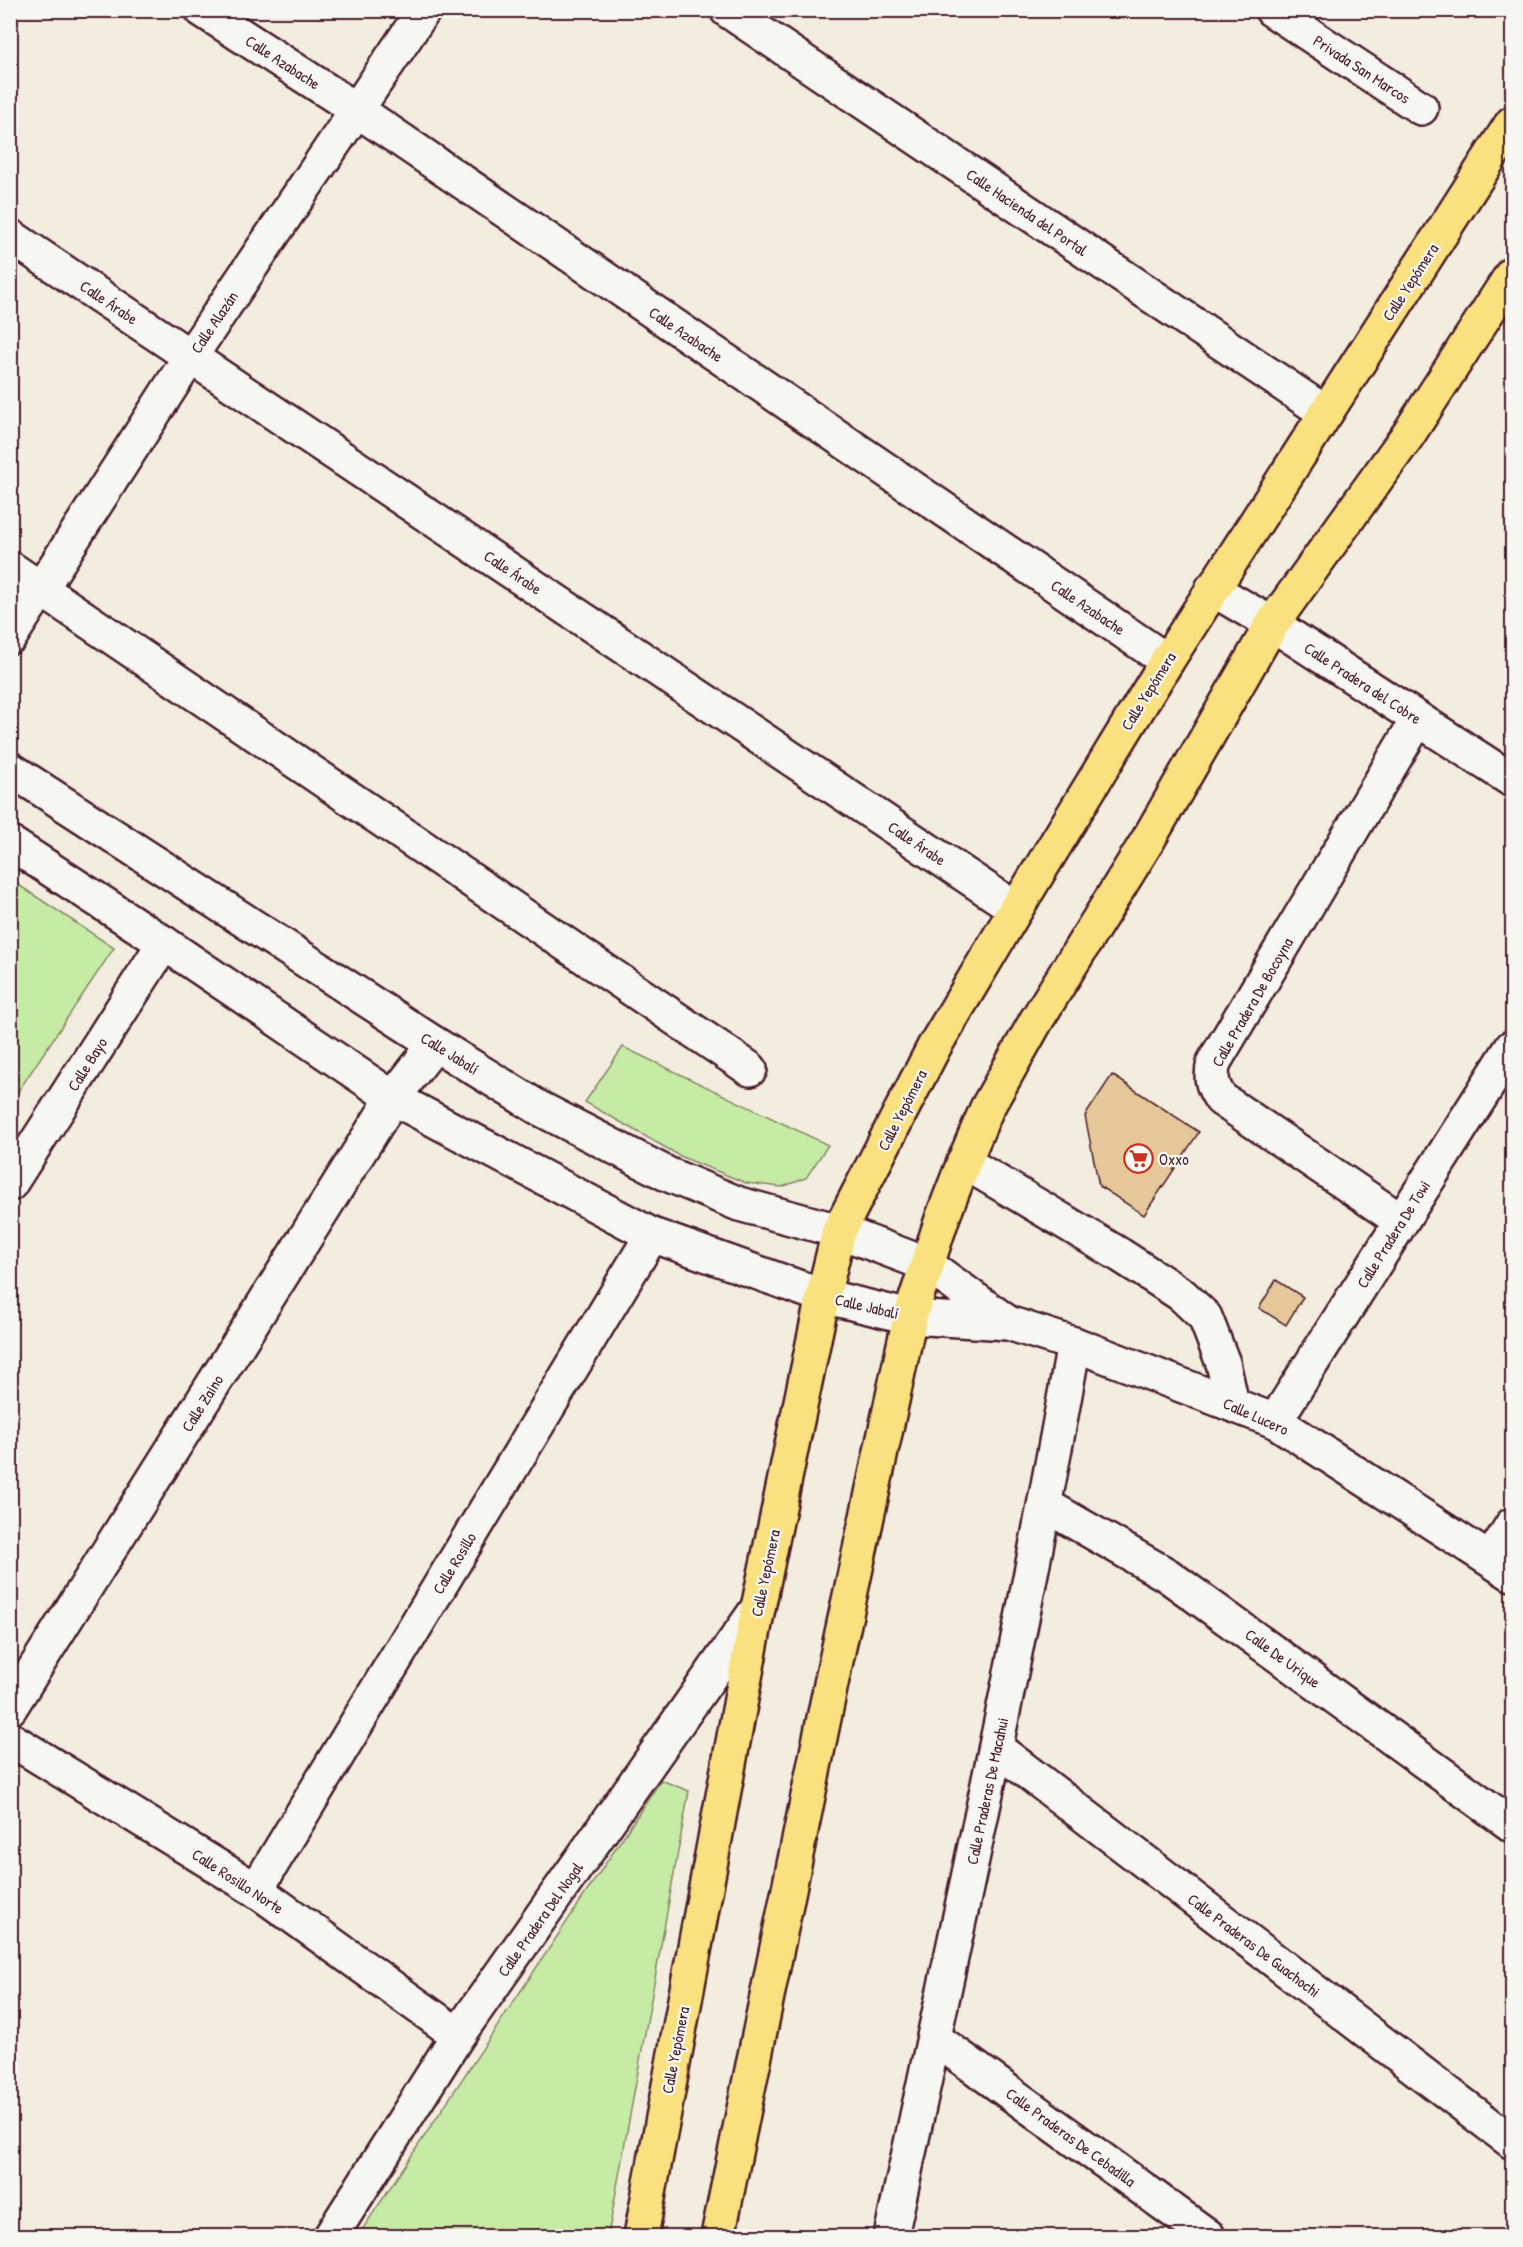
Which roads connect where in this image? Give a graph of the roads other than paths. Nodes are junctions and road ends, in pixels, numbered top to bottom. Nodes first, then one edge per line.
1 (202, 10) edge
2 (424, 10) edge
3 (727, 10) edge
4 (1272, 10) edge
5 (1422, 108) dead end
6 (357, 110) junction
7 (1512, 123) edge
8 (10, 236) edge
9 (1512, 274) edge
10 (190, 357) junction
11 (1326, 413) junction
12 (10, 568) edge
13 (42, 589) junction
14 (1212, 589) junction
15 (1272, 624) junction
16 (10, 637) edge
17 (1167, 661) junction
18 (1418, 719) junction
19 (10, 769) edge
20 (1512, 780) edge
21 (10, 843) edge
22 (1016, 909) junction
23 (164, 943) junction
24 (435, 1044) junction
25 (1512, 1047) edge
26 (750, 1069) dead end
27 (393, 1098) junction
28 (964, 1162) junction
29 (10, 1184) edge
30 (1401, 1221) junction
31 (839, 1231) junction
32 (652, 1235) junction
33 (926, 1264) junction
34 (823, 1296) junction
35 (910, 1317) junction
36 (1008, 1323) junction
37 (1074, 1344) junction
38 (1232, 1404) junction
39 (1275, 1421) junction
40 (1045, 1505) junction
41 (1512, 1525) edge
42 (1502, 1566) edge
43 (758, 1608) junction
44 (10, 1708) edge
45 (10, 1739) edge
46 (996, 1748) junction
47 (1512, 1825) edge
48 (256, 1890) junction
49 (458, 2035) junction
50 (934, 2038) junction
51 (1512, 2142) edge
52 (332, 2236) edge
53 (641, 2236) edge
54 (718, 2236) edge
55 (891, 2236) edge
56 (1208, 2236) edge

1 - 6 street, Calle Azabache
2 - 6 street, Calle Alazán
3 - 11 street, Calle Hacienda del Portal
4 - 5 street, Privada San Marcos
6 - 10 street, Calle Alazán
6 - 17 street, Calle Azabache
7 - 11 main road, Calle Yepómera
8 - 10 street, Calle Árabe
9 - 15 main road
10 - 13 street, Calle Alazán
10 - 22 street, Calle Árabe
11 - 14 main road, Calle Yepómera
12 - 13 street
13 - 16 street, Calle Alazán
13 - 26 street
14 - 15 street, Calle Pradera del Cobre
14 - 17 main road, Calle Yepómera
15 - 18 street, Calle Pradera del Cobre
15 - 28 main road
17 - 22 main road, Calle Yepómera
18 - 20 street, Calle Pradera del Cobre
18 - 30 street, Calle Pradera De Bocoyna
19 - 24 street, Calle Jabalí
21 - 23 street, Calle Jabalí
22 - 31 main road, Calle Yepómera
23 - 27 street, Calle Jabalí
23 - 29 street, Calle Bayo
24 - 27 street, Calle Zaino
24 - 31 street, Calle Jabalí
25 - 30 street, Calle Pradera De Towi
27 - 32 street, Calle Jabalí
27 - 44 street, Calle Zaino
28 - 33 main road
28 - 38 street
30 - 39 street, Calle Pradera De Towi
31 - 33 street, Calle Jabalí
31 - 34 main road, Calle Yepómera
32 - 34 street, Calle Jabalí
32 - 48 street, Calle Rosillo
33 - 35 main road
33 - 36 street, Calle Lucero
34 - 35 street, Calle Jabalí
34 - 43 main road, Calle Yepómera
35 - 36 street, Calle Lucero
35 - 54 main road
36 - 37 street, Calle Lucero
37 - 38 street, Calle Lucero
37 - 40 street, Calle Praderas De Macahui
38 - 39 street, Calle Lucero
39 - 42 street, Calle Lucero
40 - 46 street, Calle Praderas De Macahui
40 - 47 street, Calle De Urique
41 - 42 street
43 - 49 street, Calle Pradera Del Nogal
43 - 53 main road, Calle Yepómera
45 - 48 street, Calle Rosillo Norte
46 - 50 street, Calle Praderas De Macahui
46 - 51 street, Calle Praderas De Guachochi
48 - 49 street, Calle Rosillo Norte
49 - 52 street, Calle Pradera Del Nogal
50 - 55 street, Calle Praderas De Macahui
50 - 56 street, Calle Praderas De Cebadilla

